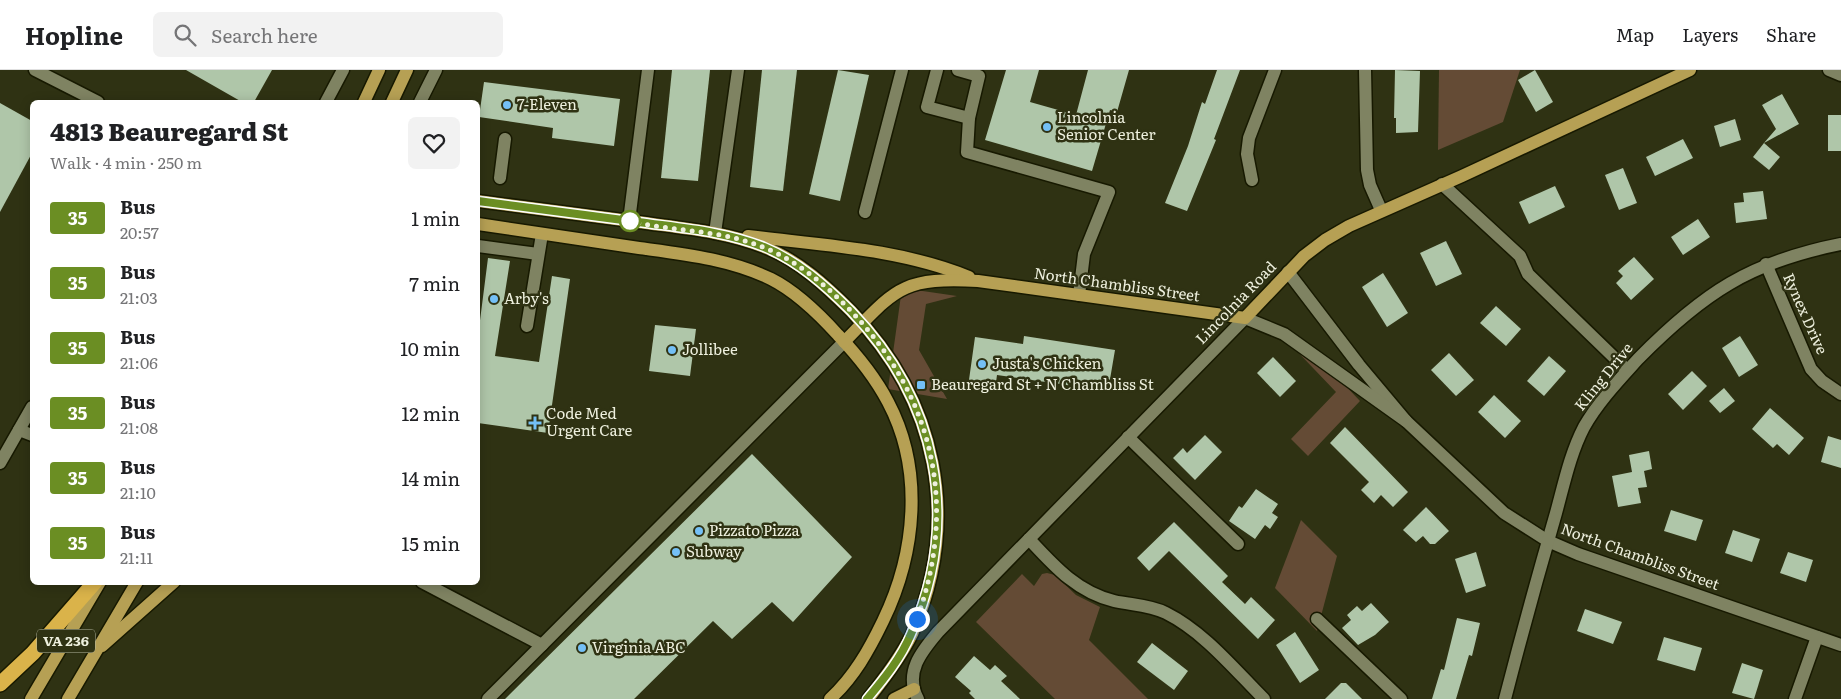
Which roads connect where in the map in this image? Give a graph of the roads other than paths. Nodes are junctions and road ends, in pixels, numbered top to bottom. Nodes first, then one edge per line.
1 (35, 70) edge
2 (343, 70) edge
3 (379, 70) edge
4 (407, 70) edge
5 (436, 70) edge
6 (648, 70) edge
7 (738, 70) edge
8 (902, 70) edge
9 (937, 70) edge
10 (958, 70) edge
11 (1274, 70) edge
12 (1365, 70) edge
13 (1690, 70) edge
14 (1829, 70) edge
15 (1841, 75) edge
16 (94, 100) edge
17 (327, 100) edge
18 (365, 100) edge
19 (393, 100) edge
20 (421, 100) edge
21 (969, 118) junction
22 (505, 139) dead end
23 (500, 178) dead end
24 (1252, 180) dead end
25 (1442, 184) junction
26 (480, 201) edge
27 (1381, 210) junction
28 (864, 212) dead end
29 (629, 221) junction
30 (480, 224) edge
31 (716, 232) junction
32 (542, 234) junction
33 (1841, 244) edge
34 (480, 246) edge
35 (538, 254) junction
36 (1766, 264) junction
37 (1288, 272) junction
38 (978, 281) junction
39 (1079, 295) junction
40 (1245, 318) junction
41 (862, 323) junction
42 (527, 326) dead end
43 (844, 342) junction
44 (1627, 370) junction
45 (1841, 394) edge
46 (30, 411) edge
47 (1406, 421) junction
48 (19, 430) junction
49 (30, 434) edge
50 (1128, 437) junction
51 (0, 464) edge
52 (1028, 539) junction
53 (1548, 541) junction
54 (1238, 544) dead end
55 (92, 585) edge
56 (98, 585) edge
57 (134, 585) edge
58 (170, 585) edge
59 (428, 585) edge
60 (1317, 619) dead end
61 (1817, 637) junction
62 (542, 645) junction
63 (1841, 645) edge
64 (95, 653) junction
65 (0, 684) edge
66 (916, 694) edge
67 (31, 699) edge
68 (68, 699) edge
69 (488, 699) edge
70 (830, 699) edge
71 (868, 699) edge
72 (894, 699) edge
73 (1264, 699) edge
74 (1401, 699) edge
75 (1505, 699) edge
76 (1795, 699) edge

1 - 16 street
2 - 17 street
3 - 18 main road
4 - 19 main road
5 - 20 street
6 - 29 street
7 - 31 street
8 - 28 street
9 - 21 street
10 - 21 street
11 - 24 street
12 - 27 street
13 - 25 main road, Lincolnia Road
14 - 15 street
21 - 39 street
22 - 23 street
25 - 27 main road, Lincolnia Road
25 - 44 street
26 - 29 main road
27 - 37 main road, Lincolnia Road
29 - 31 main road
30 - 32 main road
31 - 38 main road
31 - 41 main road
32 - 35 street
32 - 43 main road
33 - 36 street, Kling Drive
34 - 35 street
35 - 42 street
36 - 44 street, Kling Drive
36 - 45 street, Rynex Drive
37 - 40 main road, Lincolnia Road
37 - 47 street, North Chambliss Street
38 - 39 main road, North Chambliss Street
38 - 41 main road, North Chambliss Street
39 - 40 main road, North Chambliss Street
40 - 47 street, North Chambliss Street
40 - 50 street, Lincolnia Road
41 - 43 main road, North Chambliss Street
41 - 71 main road
43 - 62 street
43 - 70 main road
44 - 53 street, Kling Drive
46 - 48 street
47 - 53 street, North Chambliss Street
48 - 49 street
48 - 51 street
50 - 52 street, Lincolnia Road
50 - 54 street
52 - 66 street, Lincolnia Road
52 - 73 street
53 - 61 street, North Chambliss Street
53 - 75 street, Kling Drive
55 - 65 highway
56 - 67 main road, VA 236
57 - 64 main road, VA 236
58 - 64 main road
59 - 62 street
60 - 74 street
61 - 63 street, North Chambliss Street
61 - 76 street
62 - 69 street
64 - 68 main road, VA 236
66 - 72 main road

